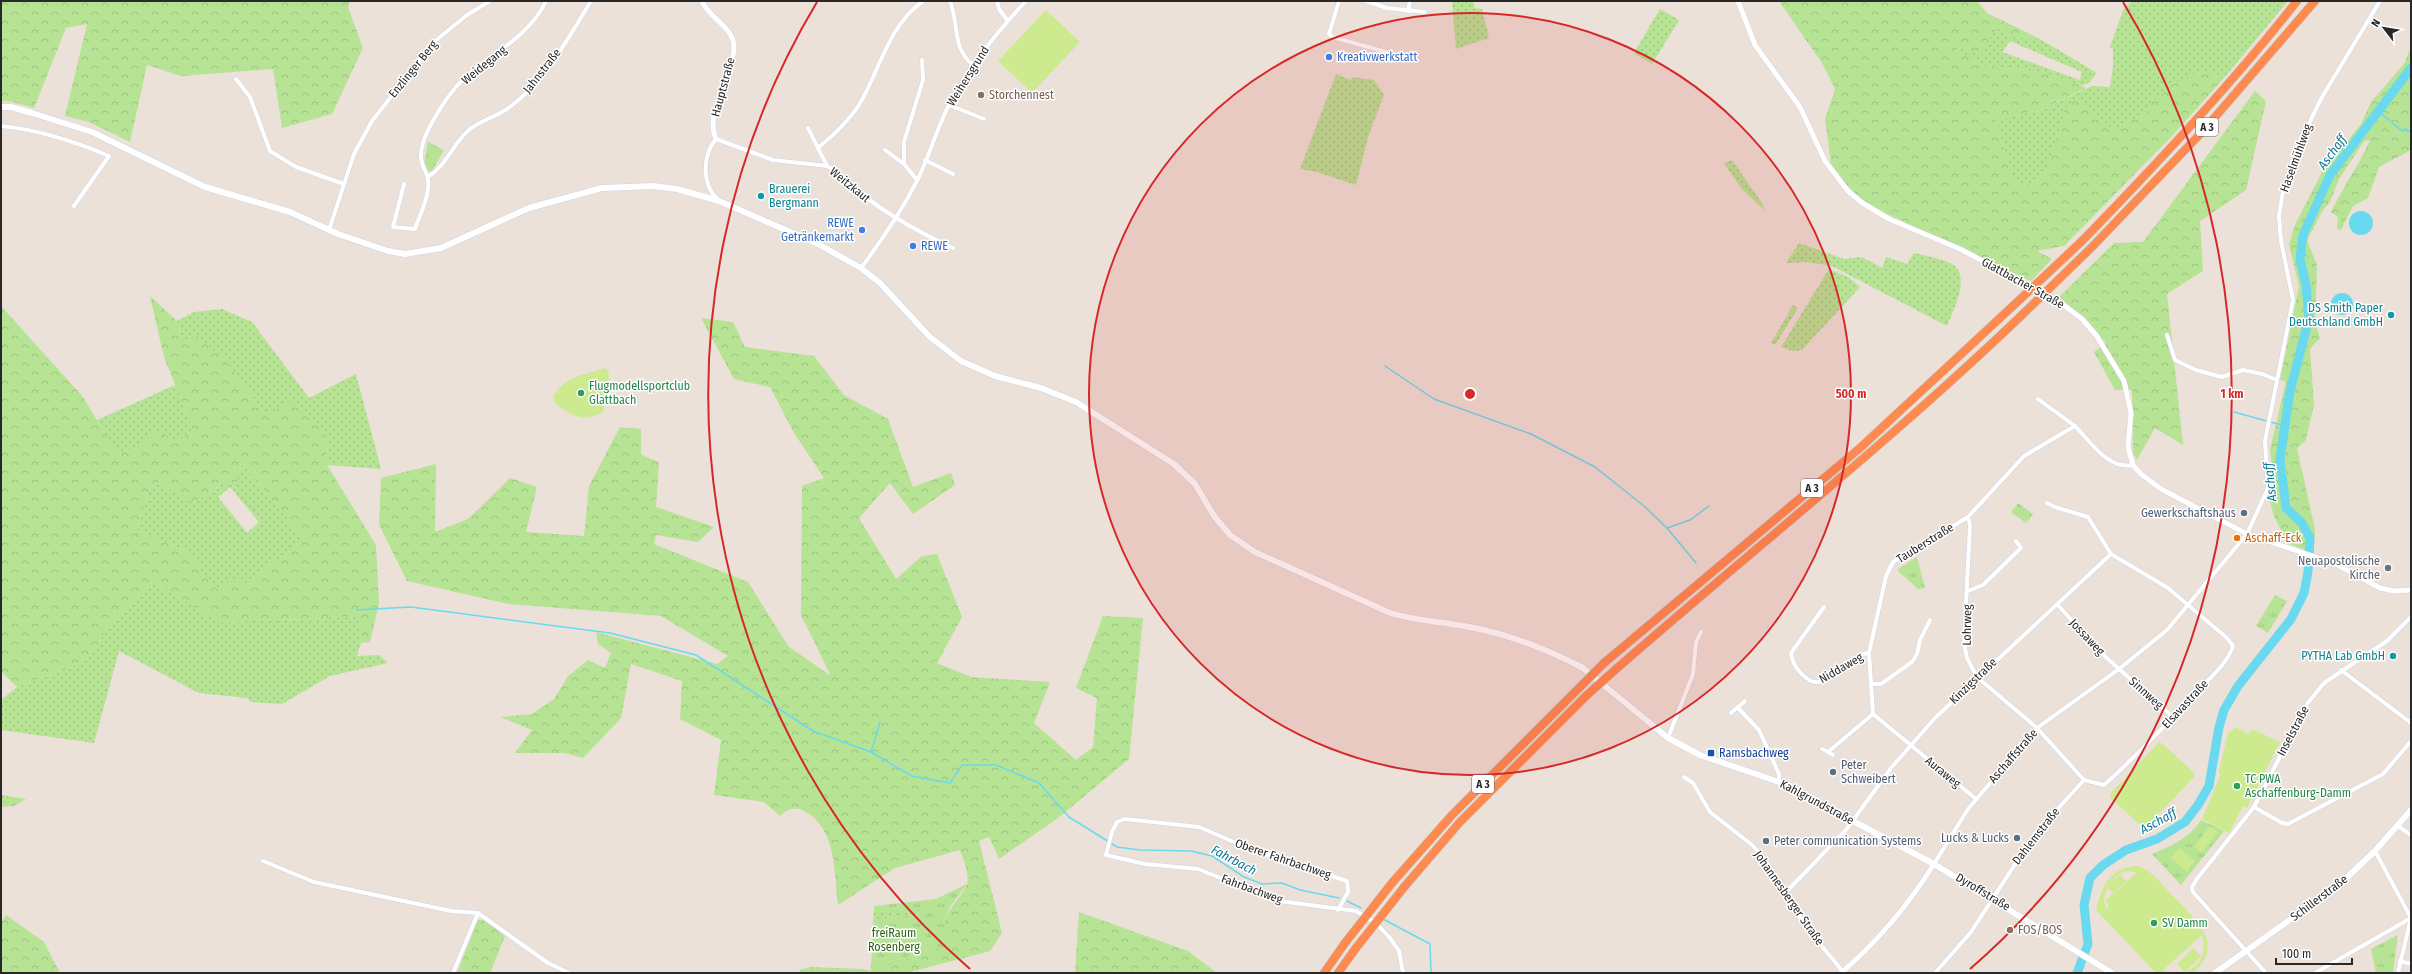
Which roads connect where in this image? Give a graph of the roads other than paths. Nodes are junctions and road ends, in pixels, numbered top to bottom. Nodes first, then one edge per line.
1 (490, 1) edge
2 (546, 1) edge
3 (591, 1) edge
4 (702, 1) edge
5 (923, 1) edge
6 (950, 1) edge
7 (997, 1) edge
8 (1026, 1) edge
9 (1339, 1) edge
10 (1366, 1) edge
11 (1410, 1) edge
12 (1738, 1) edge
13 (2297, 1) edge
14 (2315, 1) edge
15 (2380, 1) edge
16 (1371, 2) edge
17 (1408, 11) junction
18 (1425, 12) dead end
19 (1008, 21) junction
20 (1390, 52) dead end
21 (922, 60) dead end
22 (973, 65) junction
23 (236, 79) dead end
24 (949, 105) junction
25 (1, 107) edge
26 (984, 119) dead end
27 (1, 126) edge
28 (808, 128) dead end
29 (716, 140) junction
30 (819, 147) junction
31 (885, 150) dead end
32 (926, 160) junction
33 (904, 164) junction
34 (827, 166) junction
35 (953, 174) dead end
36 (429, 176) junction
37 (917, 180) junction
38 (344, 184) junction
39 (404, 184) dead end
40 (719, 201) junction
41 (74, 206) dead end
42 (895, 219) junction
43 (329, 230) junction
44 (953, 248) dead end
45 (861, 268) junction
46 (2167, 335) dead end
47 (2276, 380) junction
48 (2038, 399) dead end
49 (2074, 426) junction
50 (2133, 465) junction
51 (2047, 503) dead end
52 (1968, 517) junction
53 (2247, 534) junction
54 (2016, 541) dead end
55 (2111, 554) junction
56 (2411, 590) edge
57 (1968, 591) junction
58 (2057, 604) junction
59 (2190, 605) junction
60 (1824, 607) dead end
61 (2411, 617) edge
62 (1930, 620) dead end
63 (1701, 632) dead end
64 (1869, 653) junction
65 (2119, 669) junction
66 (2341, 670) junction
67 (1977, 677) junction
68 (1871, 684) junction
69 (1745, 701) dead end
70 (1738, 708) junction
71 (1732, 713) dead end
72 (1873, 714) junction
73 (2173, 717) junction
74 (2411, 723) edge
75 (2037, 728) junction
76 (1668, 738) junction
77 (2411, 741) edge
78 (1910, 745) junction
79 (1822, 749) dead end
80 (1828, 752) junction
81 (1833, 755) dead end
82 (1684, 777) dead end
83 (2084, 780) junction
84 (1779, 782) junction
85 (1976, 798) junction
86 (2254, 807) junction
87 (2411, 810) edge
88 (1119, 820) joint
89 (1853, 821) junction
90 (2398, 826) junction
91 (2411, 835) edge
92 (2375, 851) junction
93 (263, 862) dead end
94 (1934, 864) junction
95 (1785, 889) junction
96 (1994, 899) junction
97 (1338, 910) junction
98 (478, 914) junction
99 (2411, 918) edge
100 (2246, 952) junction
101 (2400, 961) junction
102 (2411, 964) edge
103 (453, 973) edge
104 (569, 973) edge
105 (1324, 973) edge
106 (1338, 973) edge
107 (1403, 973) edge
108 (1843, 973) edge
109 (1935, 973) edge
110 (2112, 973) edge
111 (2215, 973) edge
112 (2266, 973) edge
113 (2314, 973) edge
114 (2398, 973) edge

1 - 38 street, Enzlinger Berg
2 - 36 street, Weidegang
3 - 36 street, Jahnstraße
4 - 29 street, Hauptstraße
5 - 30 street
6 - 22 street
7 - 19 street
8 - 19 street, Weihersgrund
9 - 20 street
10 - 16 street
11 - 17 street
12 - 50 street, Glattbacher Straße
13 - 105 highway, A 3, bridge
14 - 106 highway, A 3, bridge
15 - 47 street, Haselmühlweg
16 - 17 street
17 - 18 street
19 - 22 street, Weihersgrund
21 - 33 street
22 - 24 street, Weihersgrund
23 - 38 street
24 - 26 street
24 - 32 street, Weihersgrund
25 - 43 main road, Kahlgrundstraße
27 - 41 street
28 - 30 street
29 - 34 street, Weitzkaut
29 - 40 street
30 - 34 street
31 - 33 street
32 - 35 street
32 - 37 street, Weihersgrund
33 - 37 street
34 - 42 street, Weitzkaut
36 - 39 street
37 - 42 street, Weihersgrund
38 - 43 street, Enzlinger Berg
40 - 43 main road, Kahlgrundstraße
40 - 45 main road, Kahlgrundstraße
42 - 44 street, Weitzkaut
42 - 45 street, Weihersgrund
45 - 76 main road, Kahlgrundstraße
46 - 47 street
47 - 53 street, Haselmühlweg
48 - 49 street
49 - 50 street
49 - 52 street, Tauberstraße
50 - 53 street
51 - 55 street
52 - 57 street, Lohrweg
52 - 64 street, Tauberstraße
53 - 56 street
53 - 59 street, Aschaffstraße
54 - 57 street
55 - 58 street, Kinzigstraße
55 - 59 street
57 - 67 street, Lohrweg
58 - 65 street, Jossaweg
58 - 67 street, Kinzigstraße
59 - 65 street, Aschaffstraße
59 - 73 street, Elsavastraße
60 - 64 street, Niddaweg
61 - 66 street, Inselstraße
62 - 68 street
63 - 76 street
64 - 68 street, Tauberstraße
65 - 73 street, Sinnweg
65 - 75 street, Aschaffstraße
66 - 74 street
66 - 86 street, Inselstraße
67 - 75 street, Lohrweg
67 - 78 street, Kinzigstraße
68 - 72 street, Tauberstraße
69 - 70 street
70 - 71 street
70 - 84 street
72 - 78 street
72 - 80 street
73 - 83 street, Elsavastraße
75 - 83 street, Lohrweg
75 - 85 street, Aschaffstraße
76 - 84 main road, Kahlgrundstraße
77 - 86 street
78 - 85 street, Auraweg
78 - 89 street, Kinzigstraße
79 - 80 street
80 - 81 street
82 - 95 street, Johannesberger Straße
83 - 96 street, Dahlemstraße
84 - 89 main road, Kahlgrundstraße
85 - 94 street, Aschaffstraße
86 - 100 street, Inselstraße
87 - 90 main road, Schillerstraße
88 - 97 street, Oberer Fahrbachweg
88 - 97 street, Fahrbachweg
89 - 94 main road, Kahlgrundstraße
89 - 95 street, Kinzigstraße
90 - 91 street
90 - 92 main road, Schillerstraße
92 - 99 street
92 - 100 main road, Schillerstraße
93 - 98 street
94 - 96 main road, Dyroffstraße
94 - 108 street, Aschaffstraße
95 - 108 street, Johannesberger Straße
96 - 109 street, Dahlemstraße
96 - 110 main road, Dyroffstraße
97 - 107 street, Fahrbachweg
98 - 103 street
98 - 104 street
99 - 101 street
99 - 113 street
100 - 111 main road, Schillerstraße
100 - 112 street
101 - 102 street
101 - 114 street

